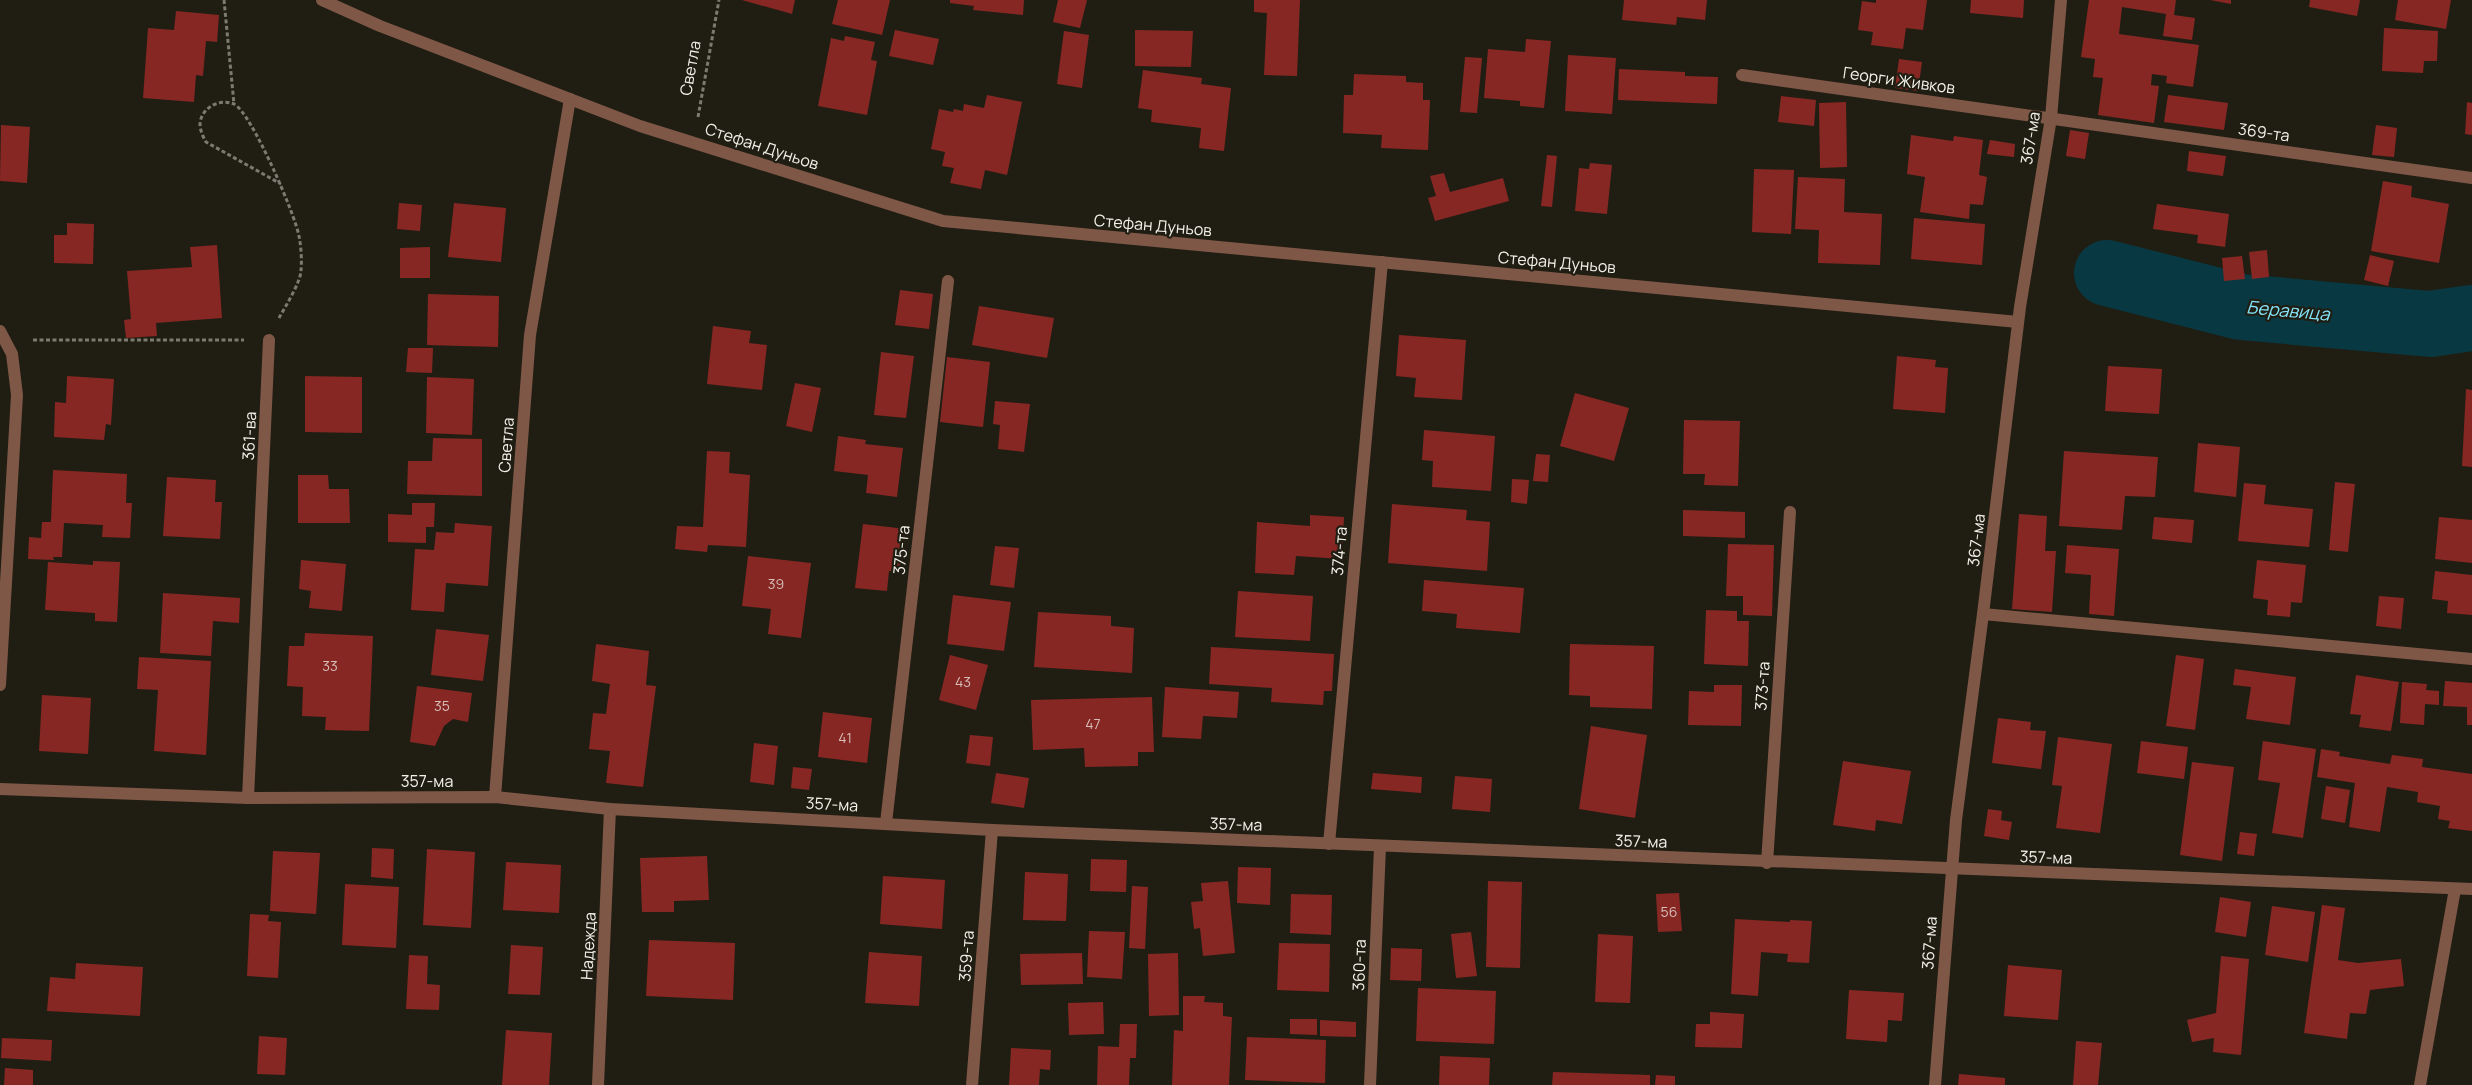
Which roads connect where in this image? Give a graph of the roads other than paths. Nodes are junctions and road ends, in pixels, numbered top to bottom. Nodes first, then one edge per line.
1 (322, 0) edge
2 (2061, 0) edge
3 (1742, 75) dead end
4 (570, 99) junction
5 (2051, 118) junction
6 (2472, 178) edge
7 (1382, 262) junction
8 (948, 281) dead end
9 (2018, 322) junction
10 (2, 336) edge
11 (269, 340) road end
12 (1790, 512) dead end
13 (1983, 614) junction
14 (2472, 659) edge
15 (0, 685) edge
16 (0, 789) edge
17 (496, 797) junction
18 (248, 798) junction
19 (610, 809) junction
20 (886, 823) junction
21 (992, 830) junction
22 (1329, 844) junction
23 (1380, 847) junction
24 (1767, 863) junction
25 (1951, 870) junction
26 (2455, 889) junction
27 (2472, 889) edge
28 (598, 1085) edge
29 (972, 1085) edge
30 (1370, 1085) edge
31 (1935, 1085) edge
32 (2420, 1085) edge

1 - 4 street, Стефан Дуньов
2 - 5 street, 367-ма
3 - 5 street, Георги Живков
4 - 7 street, Стефан Дуньов
4 - 17 street, Светла
5 - 6 street, 369-та
5 - 9 street, 367-ма
7 - 9 street, Стефан Дуньов
7 - 22 street, 374-та
8 - 20 street, 375-та
9 - 13 street, 367-ма
10 - 15 street
11 - 18 street, 361-ва
12 - 24 street, 373-та
13 - 14 street
13 - 25 street, 367-ма
16 - 18 street, 357-ма
17 - 18 street, 357-ма
17 - 19 street, 357-ма
19 - 20 street, 357-ма
19 - 28 street, Надежда
20 - 21 street, 357-ма
21 - 22 street, 357-ма
21 - 29 street, 359-та
22 - 23 street, 357-ма
23 - 24 street, 357-ма
23 - 30 street, 360-та
24 - 25 street, 357-ма
25 - 26 street, 357-ма
25 - 31 street, 367-ма
26 - 27 street, 357-ма
26 - 32 street

